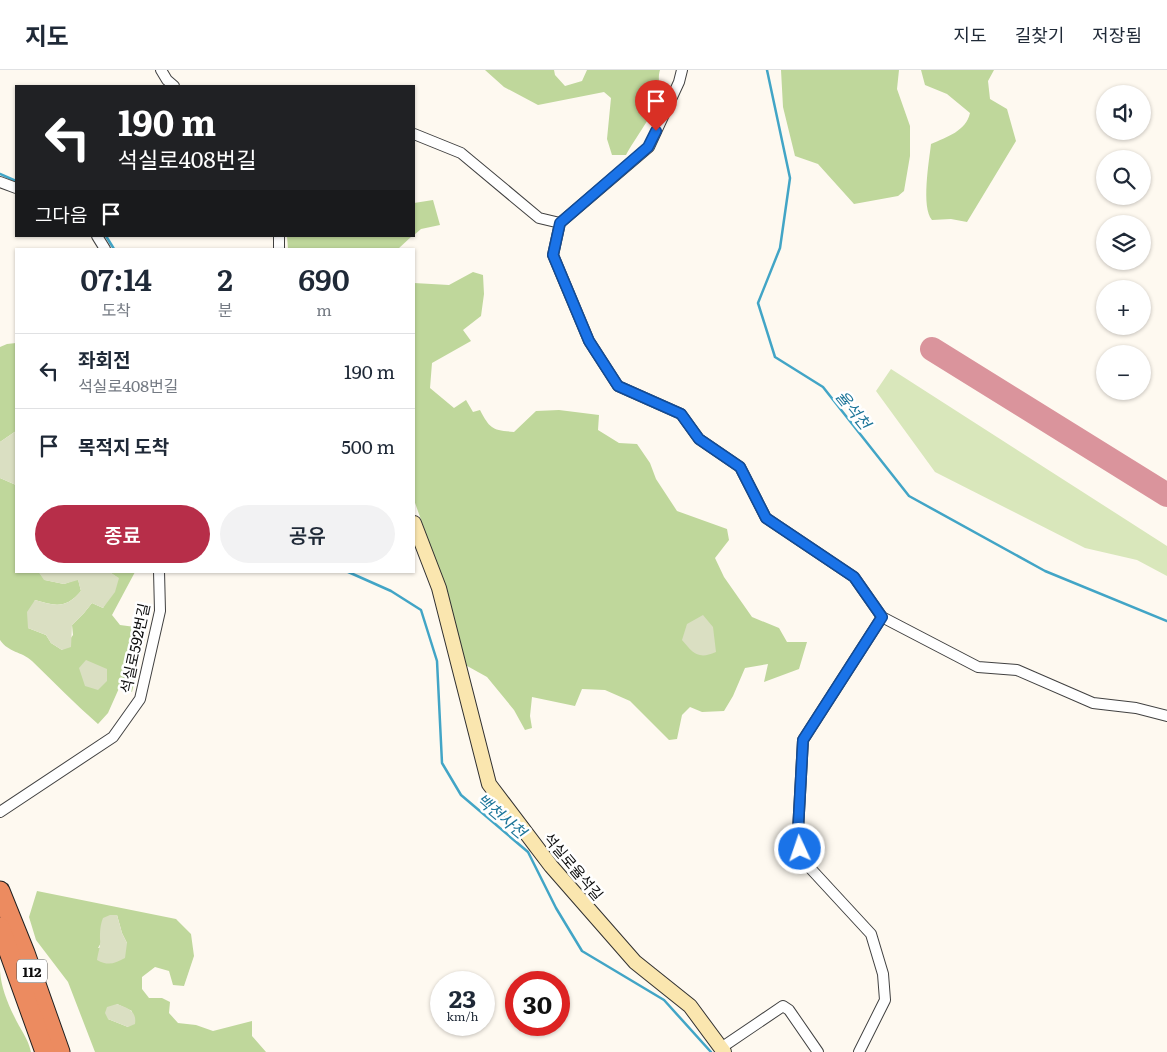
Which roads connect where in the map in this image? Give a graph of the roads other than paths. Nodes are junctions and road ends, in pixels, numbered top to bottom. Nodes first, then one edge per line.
1 (161, 70) edge
2 (682, 70) edge
3 (173, 85) edge
4 (415, 134) edge
5 (0, 182) edge
6 (15, 188) edge
7 (560, 223) junction
8 (97, 237) edge
9 (104, 248) edge
10 (415, 526) edge
11 (159, 573) edge
12 (882, 617) junction
13 (1167, 716) edge
14 (0, 812) edge
15 (0, 891) edge
16 (0, 927) edge
17 (722, 1050) edge
18 (45, 1052) edge
19 (60, 1052) edge
20 (818, 1052) edge
21 (859, 1052) edge

1 - 3 street
2 - 7 street
4 - 7 street
5 - 6 street
7 - 12 street
8 - 9 street
10 - 17 street, 석실로율석길
11 - 14 street, 석실로592번길
12 - 13 street
12 - 21 street
15 - 19 highway, 112
16 - 18 highway, 112
17 - 20 street

